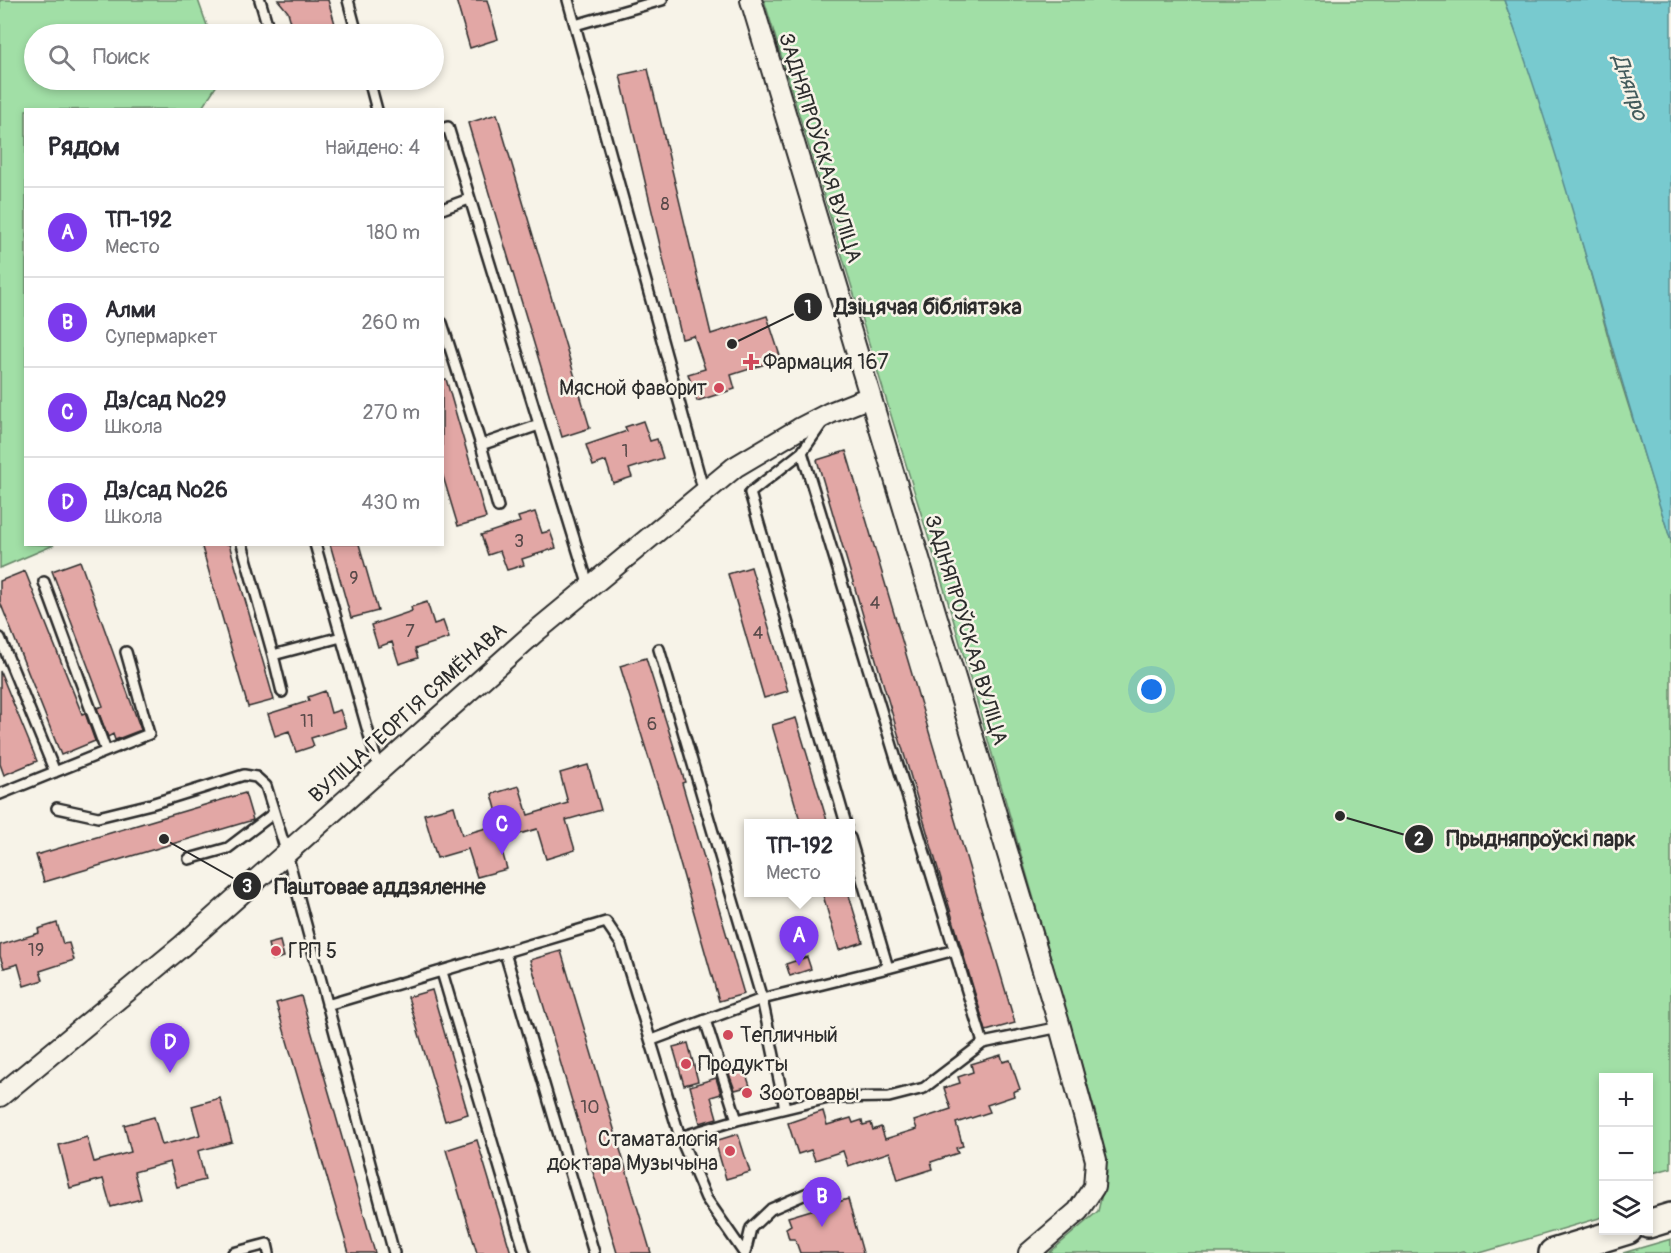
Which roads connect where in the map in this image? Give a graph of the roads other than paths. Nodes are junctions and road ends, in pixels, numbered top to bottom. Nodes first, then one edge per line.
1 (261, 0) edge
2 (348, 0) edge
3 (568, 0) edge
4 (662, 0) edge
5 (751, 0) edge
6 (267, 24) edge
7 (354, 24) edge
8 (575, 25) junction
9 (372, 90) edge
10 (376, 108) edge
11 (444, 128) edge
12 (469, 199) junction
13 (444, 208) edge
14 (444, 329) edge
15 (870, 397) junction
16 (830, 413) junction
17 (539, 425) junction
18 (481, 445) junction
19 (802, 452) junction
20 (704, 492) junction
21 (498, 507) dead end
22 (243, 546) edge
23 (316, 546) edge
24 (44, 582) dead end
25 (589, 587) junction
26 (341, 637) junction
27 (0, 638) edge
28 (659, 649) dead end
29 (126, 652) dead end
30 (273, 655) junction
31 (282, 692) dead end
32 (106, 751) junction
33 (55, 772) junction
34 (380, 772) junction
35 (0, 793) edge
36 (57, 808) dead end
37 (274, 813) junction
38 (845, 819) edge
39 (287, 854) junction
40 (855, 855) edge
41 (189, 859) dead end
42 (955, 950) junction
43 (505, 953) junction
44 (888, 968) junction
45 (442, 972) junction
46 (762, 999) junction
47 (327, 1005) junction
48 (705, 1020) junction
49 (1060, 1027) junction
50 (652, 1040) junction
51 (983, 1043) junction
52 (0, 1096) edge
53 (784, 1108) junction
54 (737, 1120) junction
55 (680, 1137) junction
56 (824, 1186) dead end
57 (1671, 1217) edge
58 (1653, 1222) edge
59 (1612, 1235) edge
60 (233, 1253) edge
61 (269, 1253) edge
62 (394, 1253) edge
63 (525, 1253) edge
64 (594, 1253) edge
65 (745, 1253) edge
66 (1029, 1253) edge
67 (1553, 1253) edge

1 - 6 lane
2 - 7 lane
3 - 8 lane
4 - 8 lane
5 - 15 street, ЗАДНЯПРОЎСКАЯ ВУЛІЦА
8 - 20 lane
9 - 10 lane
11 - 12 lane
12 - 13 lane
12 - 17 lane
14 - 18 lane
15 - 16 street, ВУЛІЦА ГЕОРГІЯ СЯМЁНАВА
15 - 49 street, ЗАДНЯПРОЎСКАЯ ВУЛІЦА
16 - 19 lane
16 - 20 street, ВУЛІЦА ГЕОРГІЯ СЯМЁНАВА
17 - 18 lane
17 - 25 lane
18 - 21 lane
19 - 38 lane
19 - 42 lane
20 - 25 street, ВУЛІЦА ГЕОРГІЯ СЯМЁНАВА
22 - 30 lane
23 - 26 lane
24 - 32 lane
25 - 34 street, ВУЛІЦА ГЕОРГІЯ СЯМЁНАВА
26 - 30 lane
26 - 34 lane
27 - 33 lane
28 - 46 lane
29 - 32 lane
30 - 31 lane
32 - 33 lane
33 - 35 lane
34 - 39 street, ВУЛІЦА ГЕОРГІЯ СЯМЁНАВА
36 - 37 lane
37 - 39 lane
37 - 41 lane
39 - 47 lane
39 - 52 street, ВУЛІЦА ГЕОРГІЯ СЯМЁНАВА
40 - 44 lane
42 - 44 lane
42 - 51 lane
43 - 45 lane
43 - 50 lane
43 - 64 lane
44 - 46 lane
45 - 47 lane
45 - 63 lane
46 - 48 lane
46 - 53 lane
47 - 62 lane
48 - 50 lane
48 - 54 lane
49 - 51 lane
49 - 66 street, ЗАДНЯПРОЎСКАЯ ВУЛІЦА
50 - 55 lane
51 - 53 lane
53 - 54 lane
54 - 55 lane
55 - 65 lane
56 - 65 lane
57 - 58 main road
59 - 67 main road
60 - 61 lane

